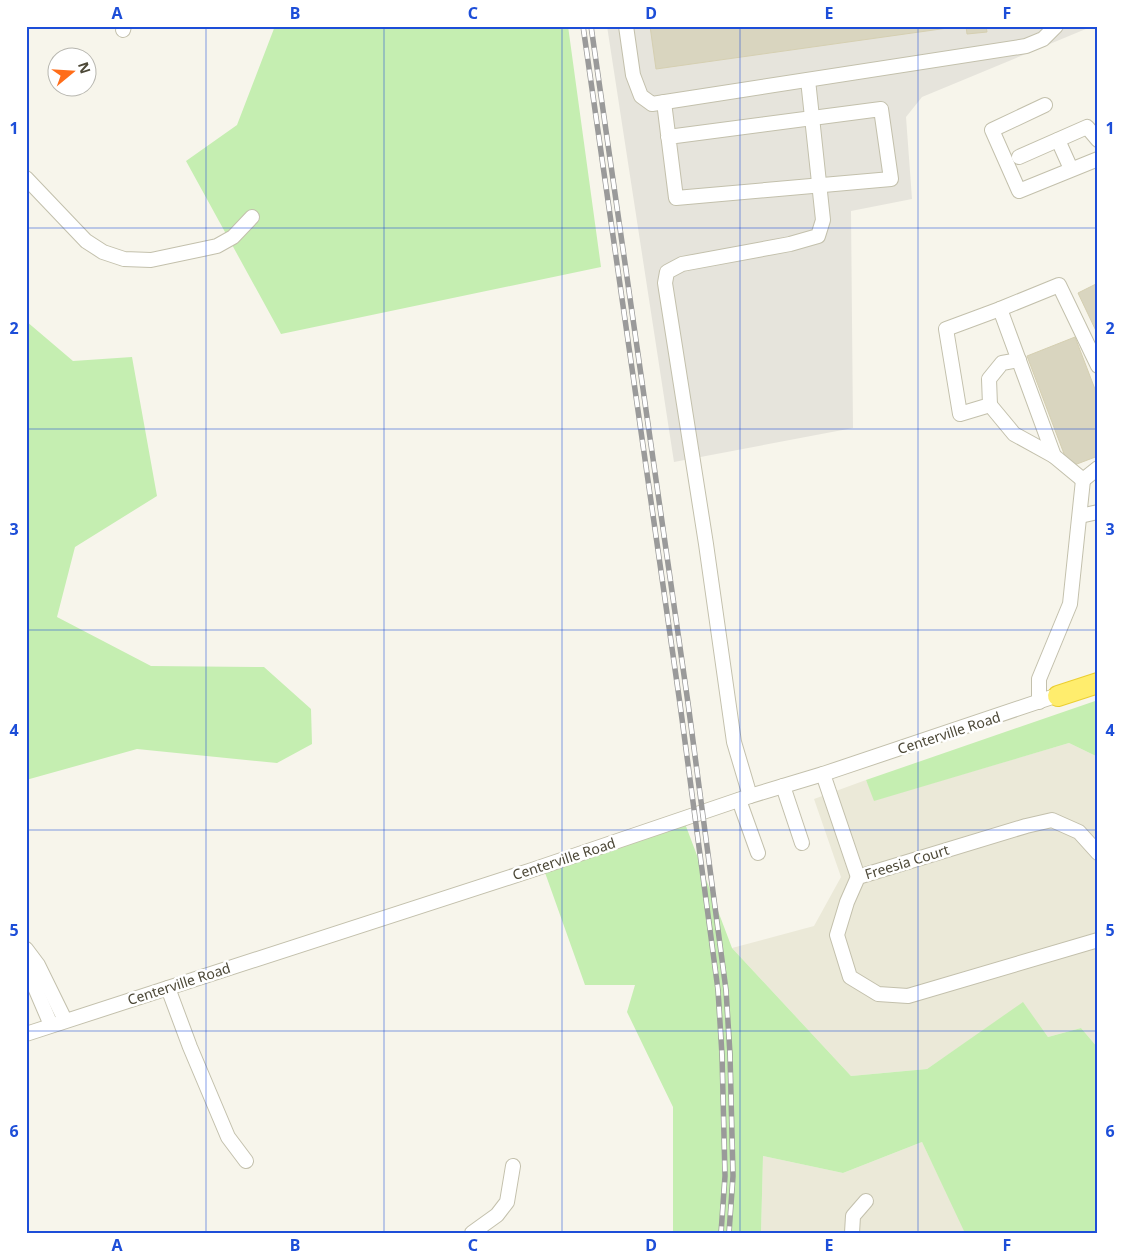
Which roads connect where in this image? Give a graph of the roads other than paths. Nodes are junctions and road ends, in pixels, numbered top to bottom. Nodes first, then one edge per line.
1 (626, 26) edge
2 (1056, 26) edge
3 (808, 80) junction
4 (664, 102) junction
5 (1045, 105) dead end
6 (812, 119) junction
7 (668, 137) junction
8 (1058, 140) junction
9 (1098, 140) edge
10 (1019, 157) dead end
11 (1098, 159) edge
12 (1071, 169) junction
13 (26, 178) edge
14 (819, 186) junction
15 (252, 217) dead end
16 (1000, 309) junction
17 (1019, 360) junction
18 (1098, 366) edge
19 (990, 404) junction
20 (1054, 456) junction
21 (1098, 468) edge
22 (1083, 480) junction
23 (1098, 512) edge
24 (1080, 516) junction
25 (1098, 675) edge
26 (1098, 683) edge
27 (1048, 699) junction
28 (823, 774) junction
29 (783, 786) junction
30 (744, 798) junction
31 (802, 843) dead end
32 (758, 853) dead end
33 (1098, 853) edge
34 (858, 877) junction
35 (1098, 940) edge
36 (26, 949) edge
37 (26, 962) edge
38 (168, 988) junction
39 (65, 1020) junction
40 (51, 1025) junction
41 (26, 1034) edge
42 (246, 1161) dead end
43 (513, 1166) dead end
44 (866, 1201) dead end
45 (472, 1233) edge
46 (852, 1233) edge

1 - 4 street
2 - 3 street
3 - 4 street
3 - 6 street
4 - 7 street
5 - 12 street
6 - 7 street
6 - 14 street
6 - 14 street
7 - 14 street
8 - 9 street
8 - 10 street
8 - 12 street
11 - 12 street
13 - 15 street
14 - 30 street
16 - 17 street
16 - 18 street
16 - 19 street
17 - 19 street
17 - 20 street
19 - 20 street
20 - 22 street
21 - 22 street
22 - 24 street
23 - 24 street
24 - 27 street
25 - 27 street, Centerville Road
26 - 27 highway
27 - 28 street, Centerville Road
28 - 29 street, Centerville Road
28 - 34 street
29 - 30 street, Centerville Road
29 - 31 street
30 - 32 street
30 - 38 street, Centerville Road
33 - 34 street, Freesia Court
34 - 35 street, Freesia Court
36 - 39 street
37 - 40 street
38 - 39 street, Centerville Road
38 - 42 street
39 - 40 street, Centerville Road
40 - 41 street, Centerville Road
43 - 45 street
44 - 46 street

